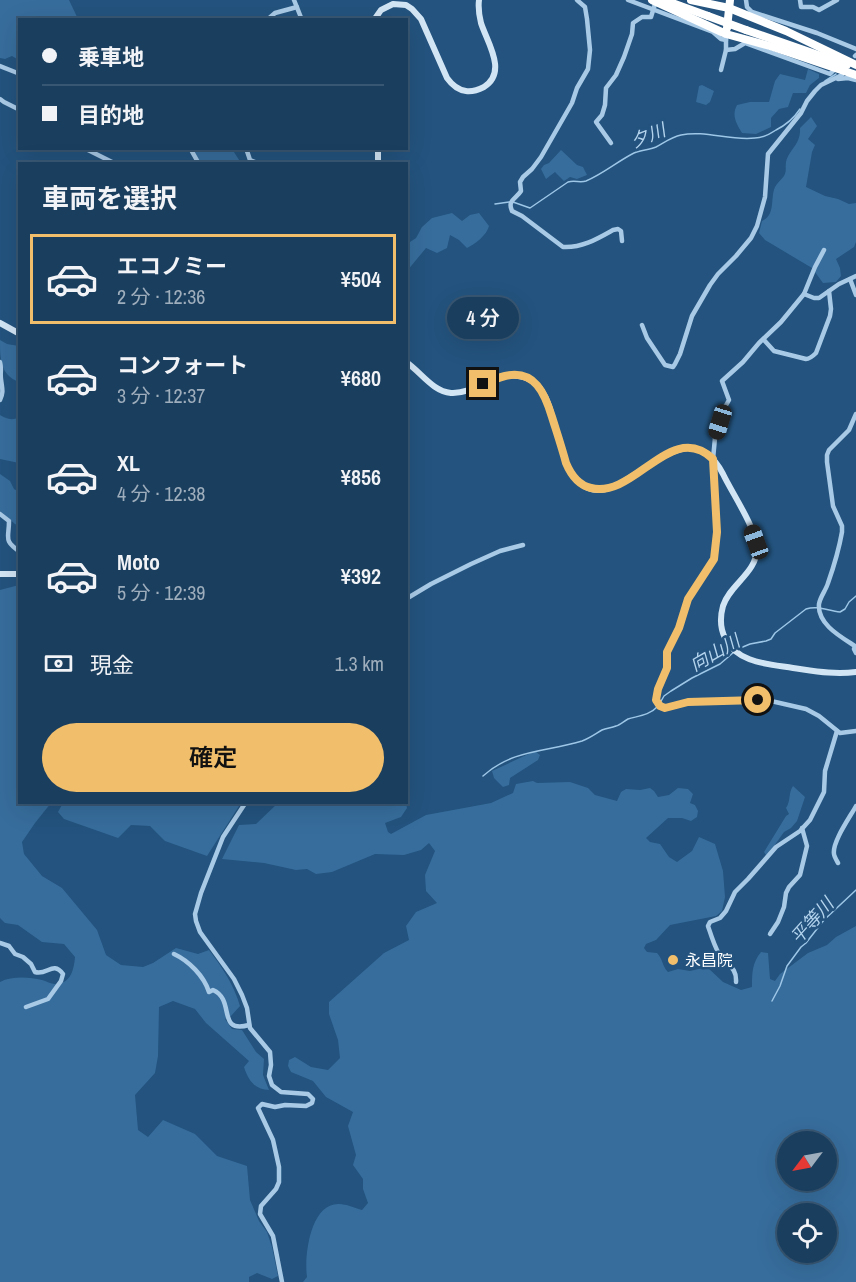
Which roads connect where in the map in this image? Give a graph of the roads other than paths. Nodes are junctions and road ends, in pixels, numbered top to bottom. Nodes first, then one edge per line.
1 (294, 0) edge
2 (479, 0) edge
3 (577, 0) edge
4 (628, 0) edge
5 (664, 0) edge
6 (691, 0) edge
7 (711, 0) edge
8 (716, 0) edge
9 (746, 0) edge
10 (800, 0) edge
11 (837, 0) edge
12 (730, 4) edge
13 (653, 5) edge
14 (297, 7) junction
15 (269, 18) edge
16 (301, 18) edge
17 (375, 18) edge
18 (726, 37) junction
19 (856, 49) edge
20 (726, 50) junction
21 (856, 61) edge
22 (0, 66) edge
23 (721, 70) dead end
24 (834, 70) dead end
25 (18, 73) edge
26 (842, 75) dead end
27 (856, 75) edge
28 (832, 80) junction
29 (856, 80) edge
30 (0, 99) edge
31 (18, 109) edge
32 (611, 143) dead end
33 (88, 150) edge
34 (247, 150) edge
35 (112, 162) edge
36 (255, 162) edge
37 (622, 241) dead end
38 (824, 250) dead end
39 (856, 276) edge
40 (850, 279) junction
41 (829, 291) junction
42 (804, 294) junction
43 (856, 295) edge
44 (0, 323) edge
45 (642, 325) dead end
46 (18, 333) edge
47 (764, 340) junction
48 (0, 362) edge
49 (408, 364) edge
50 (0, 400) edge
51 (856, 414) edge
52 (713, 459) junction
53 (0, 514) edge
54 (523, 545) dead end
55 (18, 551) edge
56 (0, 574) edge
57 (18, 574) edge
58 (408, 598) edge
59 (856, 646) edge
60 (856, 653) edge
61 (856, 672) edge
62 (837, 731) junction
63 (856, 731) edge
64 (245, 804) edge
65 (856, 806) edge
66 (802, 828) junction
67 (838, 863) dead end
68 (770, 934) dead end
69 (0, 943) edge
70 (174, 954) dead end
71 (736, 982) dead end
72 (26, 1007) dead end
73 (249, 1024) junction
74 (282, 1282) edge

1 - 14 street
2 - 17 street
3 - 37 street
4 - 13 street
5 - 21 highway, bridge
6 - 12 highway
7 - 8 street
9 - 19 street
10 - 11 street
12 - 18 highway
12 - 21 highway
13 - 18 highway
13 - 32 street
14 - 15 street
14 - 16 street
18 - 20 street
18 - 27 highway
20 - 23 street
20 - 24 street
22 - 25 street
26 - 28 street
28 - 29 street
28 - 45 street
30 - 31 street
33 - 35 street
34 - 36 street
38 - 42 street
39 - 40 street
40 - 41 street
40 - 43 street
41 - 42 street
41 - 47 street
42 - 47 street
44 - 46 street
47 - 52 street
48 - 50 street
49 - 52 street
51 - 59 street
52 - 61 street
52 - 62 street
53 - 55 street
54 - 58 street
56 - 57 street
59 - 60 street
62 - 63 street
62 - 66 street
64 - 73 street
65 - 67 street
66 - 68 street
66 - 71 street
69 - 72 street
70 - 73 street
73 - 74 street

